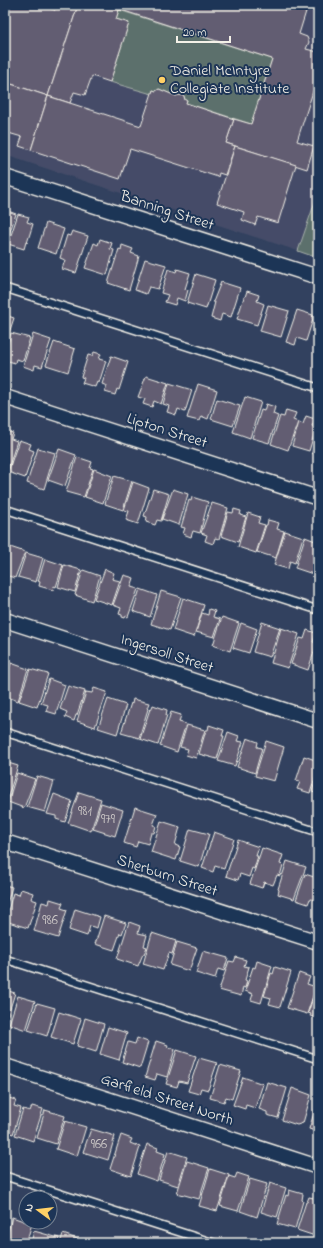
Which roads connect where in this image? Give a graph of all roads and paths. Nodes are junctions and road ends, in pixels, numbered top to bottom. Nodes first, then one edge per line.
1 (5, 177) edge
2 (318, 277) edge
3 (5, 288) edge
4 (318, 388) edge
5 (5, 397) edge
6 (318, 498) edge
7 (5, 510) edge
8 (318, 610) edge
9 (5, 620) edge
10 (318, 721) edge
11 (5, 732) edge
12 (318, 832) edge
13 (5, 842) edge
14 (318, 942) edge
15 (5, 959) edge
16 (318, 1059) edge
17 (5, 1066) edge
18 (318, 1167) edge
19 (5, 1176) edge
20 (214, 1243) edge

1 - 2 street, Banning Street
3 - 4 lane
5 - 6 street, Lipton Street
7 - 8 lane
9 - 10 street, Ingersoll Street
11 - 12 lane
13 - 14 street, Sherburn Street
15 - 16 lane
17 - 18 street, Garfield Street North
19 - 20 lane

